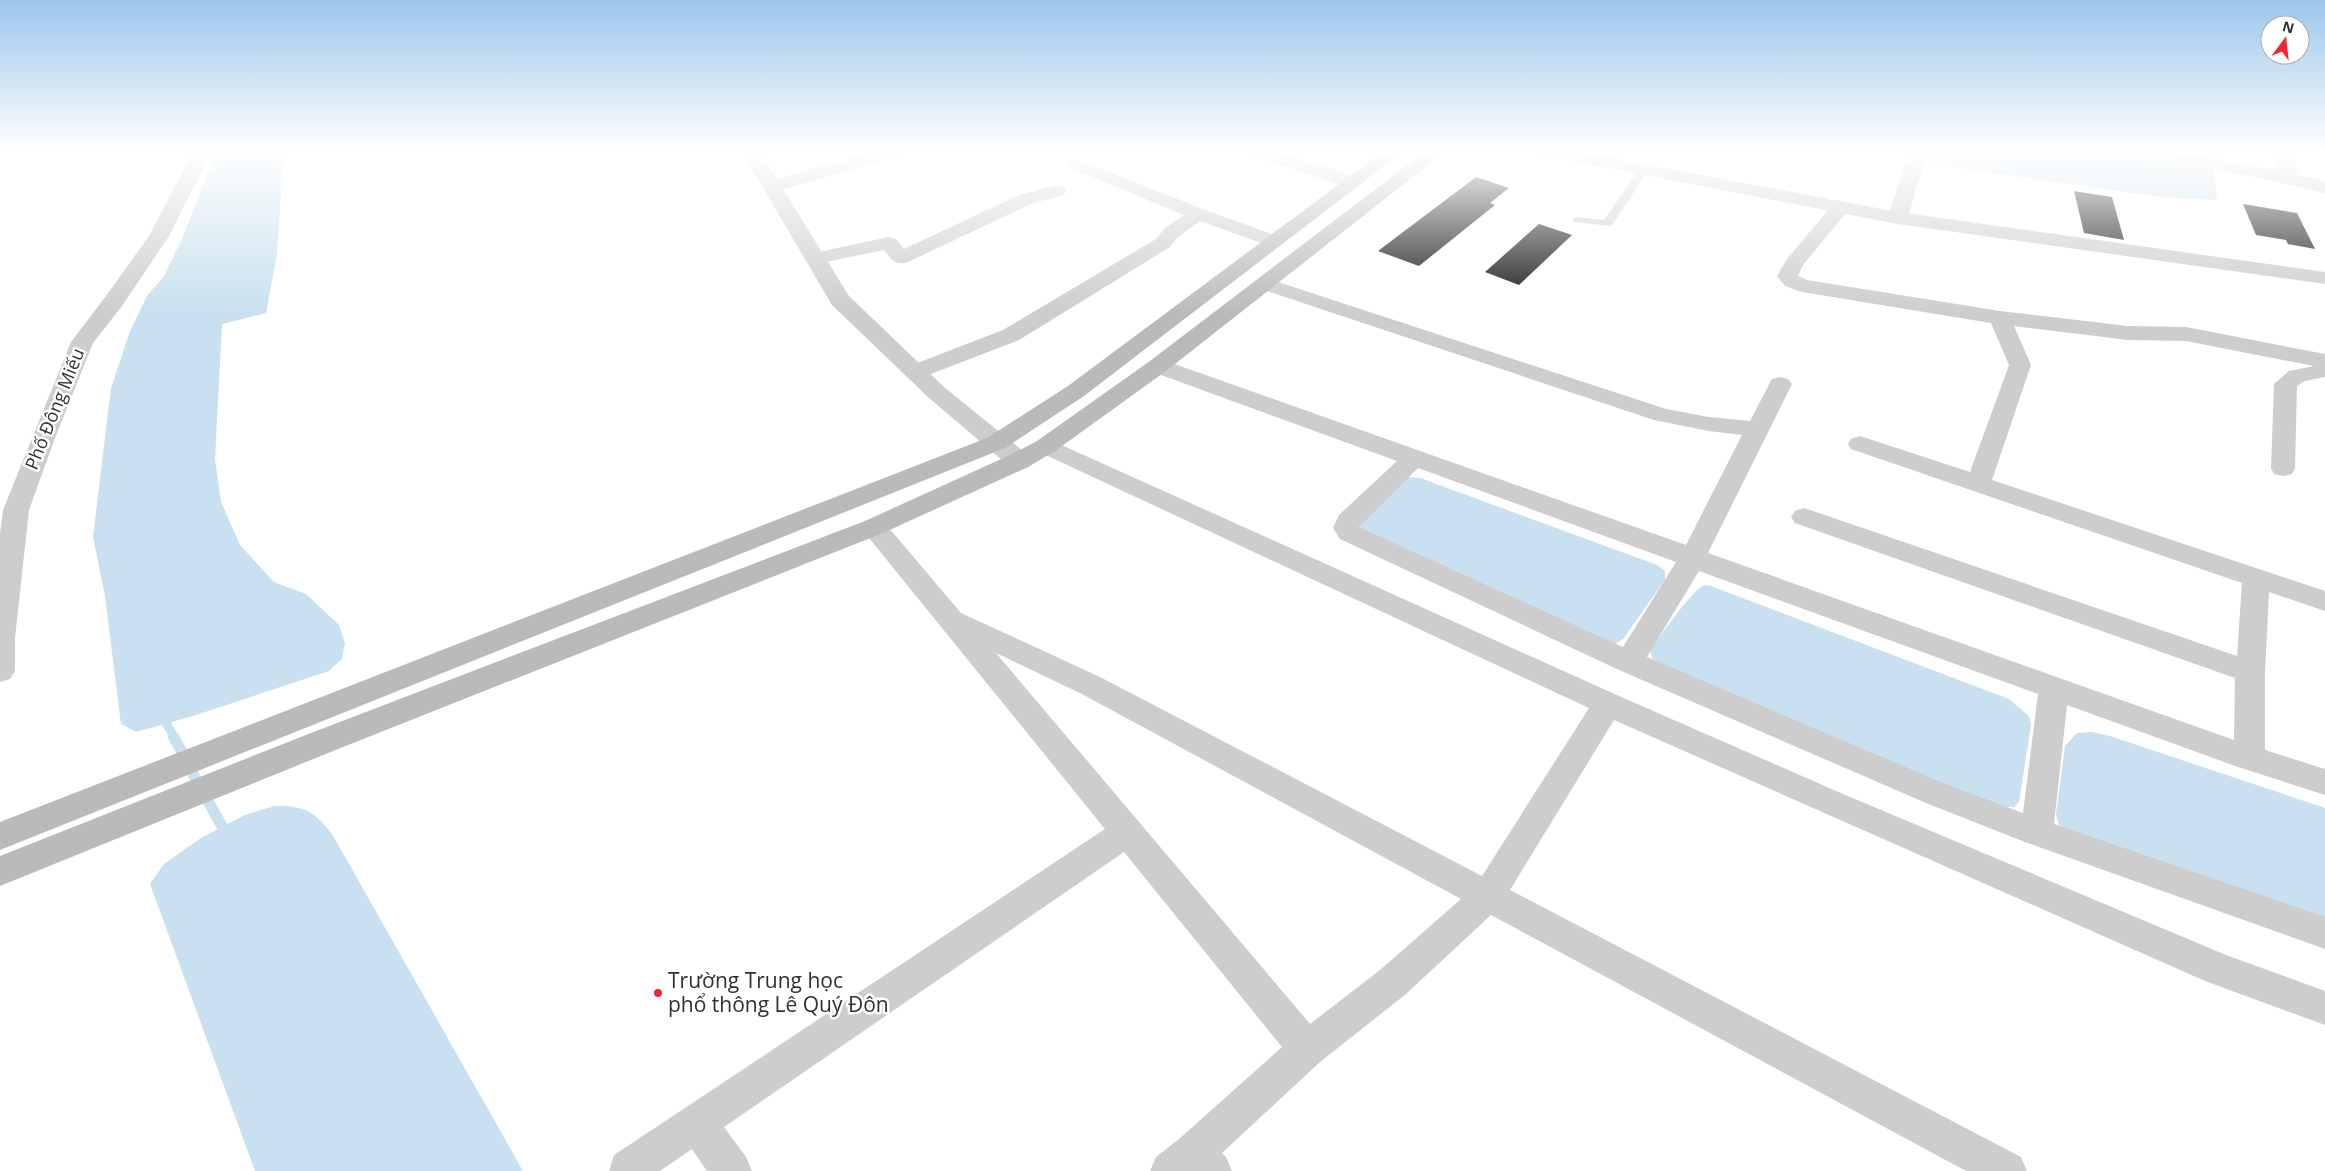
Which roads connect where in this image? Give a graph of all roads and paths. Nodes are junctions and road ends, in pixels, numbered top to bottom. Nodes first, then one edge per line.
1 (175, 205) edge
2 (784, 205) edge
3 (1014, 205) edge
4 (1175, 205) edge
5 (1321, 205) edge
6 (1367, 205) edge
7 (1620, 205) edge
8 (1823, 205) edge
9 (1902, 205) edge
10 (1840, 208) junction
11 (1198, 214) junction
12 (1898, 218) junction
13 (1577, 220) dead end
14 (1272, 241) junction
15 (816, 258) junction
16 (2325, 278) edge
17 (1265, 284) junction
18 (2000, 318) junction
19 (2325, 361) edge
20 (1158, 366) junction
21 (2325, 370) edge
22 (915, 372) junction
23 (1780, 384) dead end
24 (1758, 429) junction
25 (996, 443) junction
26 (1860, 444) dead end
27 (1046, 446) junction
28 (1414, 458) junction
29 (1020, 461) junction
30 (2283, 468) dead end
31 (1978, 484) junction
32 (1804, 517) dead end
33 (874, 527) junction
34 (1692, 559) junction
35 (2256, 578) junction
36 (2325, 601) edge
37 (566, 613) junction
38 (952, 620) junction
39 (577, 642) junction
40 (1629, 662) junction
41 (0, 670) edge
42 (2250, 672) junction
43 (2054, 688) junction
44 (1608, 704) junction
45 (2249, 758) junction
46 (2325, 782) edge
47 (2037, 832) junction
48 (1126, 833) junction
49 (0, 836) edge
50 (0, 871) edge
51 (1487, 897) junction
52 (2325, 933) edge
53 (2325, 1008) edge
54 (1307, 1049) junction
55 (697, 1124) junction
56 (1192, 1165) edge
57 (629, 1171) edge
58 (732, 1171) edge
59 (2007, 1171) edge

1 - 41 street, Phố Đông Miếu
2 - 15 street
3 - 15 street
4 - 11 street
5 - 14 main road
6 - 17 main road
7 - 13 lane
8 - 10 street
9 - 12 street
10 - 12 street
10 - 18 street
11 - 14 street
11 - 22 street
12 - 16 street
14 - 25 main road
15 - 22 street
17 - 20 main road
17 - 24 street
18 - 19 street
18 - 31 street
20 - 27 main road
20 - 28 street
21 - 30 street
22 - 25 street
23 - 24 street
24 - 34 street
25 - 29 street
25 - 37 main road
26 - 31 street
27 - 29 main road
27 - 44 street
28 - 34 street
28 - 40 street
29 - 33 main road
31 - 35 street
32 - 42 street
33 - 38 street
33 - 39 main road
34 - 40 street
34 - 43 street
35 - 36 street
35 - 42 street
37 - 39 main road
37 - 49 main road
38 - 48 street
38 - 51 street
39 - 50 main road
40 - 47 street
42 - 45 street
43 - 45 street
43 - 47 street
44 - 51 street
44 - 53 street
45 - 46 street
47 - 52 street
48 - 54 street
48 - 55 street
51 - 54 street
51 - 59 street
54 - 56 street
55 - 57 street
55 - 58 street

